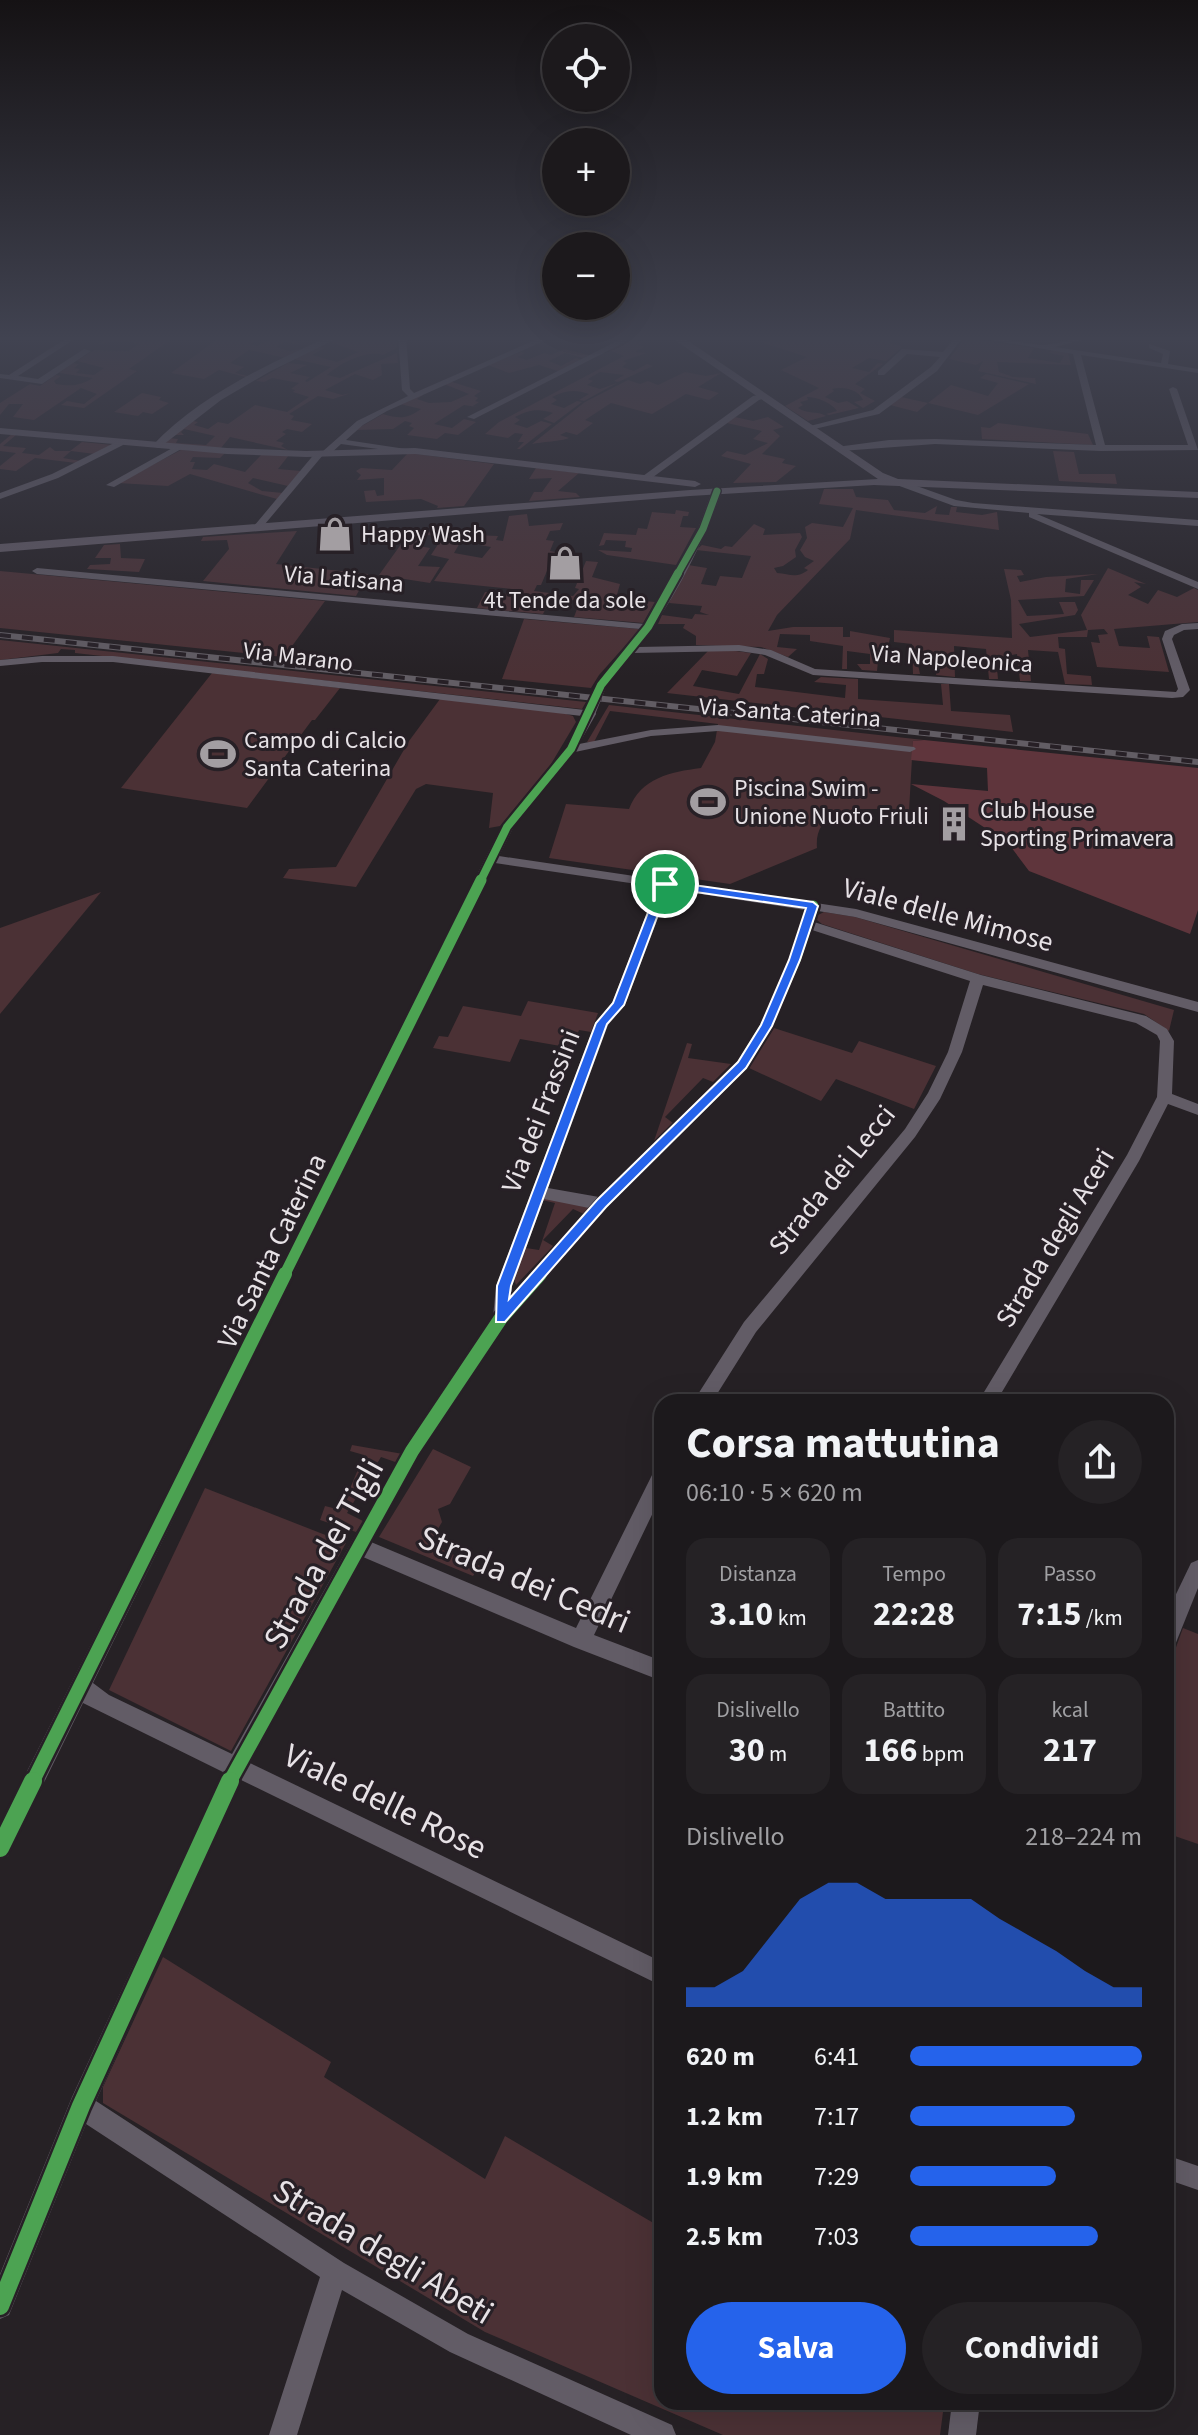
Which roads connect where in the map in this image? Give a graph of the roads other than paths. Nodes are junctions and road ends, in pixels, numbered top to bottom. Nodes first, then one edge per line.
1 (107, 450) edge
2 (176, 450) edge
3 (218, 450) edge
4 (327, 450) edge
5 (404, 450) edge
6 (685, 450) edge
7 (845, 450) edge
8 (415, 451) junction
9 (322, 454) junction
10 (646, 478) junction
11 (897, 482) junction
12 (111, 485) dead end
13 (717, 491) junction
14 (1198, 495) edge
15 (0, 496) edge
16 (1023, 511) junction
17 (1198, 523) edge
18 (257, 528) junction
19 (0, 548) edge
20 (37, 571) dead end
21 (1198, 586) edge
22 (1198, 626) edge
23 (648, 627) junction
24 (628, 650) junction
25 (0, 663) edge
26 (590, 712) junction
27 (571, 749) junction
28 (910, 749) dead end
29 (493, 859) junction
30 (665, 884) junction
31 (813, 906) junction
32 (807, 924) junction
33 (978, 979) junction
34 (1198, 1007) edge
35 (1164, 1097) junction
36 (1198, 1110) edge
37 (538, 1192) junction
38 (602, 1204) junction
39 (501, 1318) junction
40 (707, 1394) edge
41 (992, 1394) edge
42 (654, 1491) edge
43 (361, 1547) junction
44 (1198, 1569) edge
45 (1174, 1621) edge
46 (581, 1640) junction
47 (654, 1668) edge
48 (82, 1686) junction
49 (236, 1767) junction
50 (0, 1848) edge
51 (654, 1970) edge
52 (81, 2106) junction
53 (1174, 2170) edge
54 (1198, 2178) edge
55 (335, 2272) junction
56 (0, 2306) edge
57 (965, 2410) edge
58 (631, 2429) edge
59 (283, 2435) edge
60 (662, 2435) edge
61 (962, 2435) edge

1 - 15 street
2 - 12 street
3 - 9 main road
4 - 9 street
5 - 8 street
6 - 10 street
7 - 11 main road
8 - 9 main road
8 - 10 main road
9 - 18 street
10 - 13 main road
11 - 13 main road
11 - 14 main road
11 - 16 street
13 - 18 main road
13 - 23 street, Via Santa Caterina
16 - 17 street
16 - 21 street
18 - 19 main road
20 - 23 street, Via Latisana
22 - 24 street, Via Napoleonica
23 - 24 street, Via Santa Caterina
24 - 26 street, Via Santa Caterina, bridge
25 - 26 street, Via Marano
26 - 27 street, Via Santa Caterina
27 - 28 street, Via Santa Caterina
27 - 29 street, Via Santa Caterina
29 - 30 street, Viale delle Mimose
29 - 48 street, Via Santa Caterina
30 - 31 street, Viale delle Mimose
30 - 37 street, Via dei Frassini
31 - 32 street, Strada dei Tigli
31 - 34 street, Viale delle Mimose
32 - 33 street, Strada degli Aceri
32 - 38 street, Strada dei Tigli
33 - 35 street, Strada degli Aceri
33 - 40 street, Strada dei Lecci
35 - 36 street
35 - 41 street, Strada degli Aceri
37 - 38 street
37 - 39 street, Via dei Frassini
38 - 39 street, Strada dei Tigli
39 - 43 street, Strada dei Tigli
42 - 46 street
43 - 46 street, Strada dei Cedri
43 - 49 street, Strada dei Tigli
44 - 45 street
46 - 47 street, Strada dei Cedri
48 - 49 street, Viale delle Rose
48 - 50 street, Via Santa Caterina
49 - 51 street, Viale delle Rose
49 - 52 street, Strada dei Tigli
52 - 55 street, Strada degli Abeti
52 - 56 street, Strada dei Tigli
53 - 54 street
55 - 58 street, Strada degli Abeti
55 - 59 street
57 - 61 street
58 - 60 street, Strada degli Abeti

